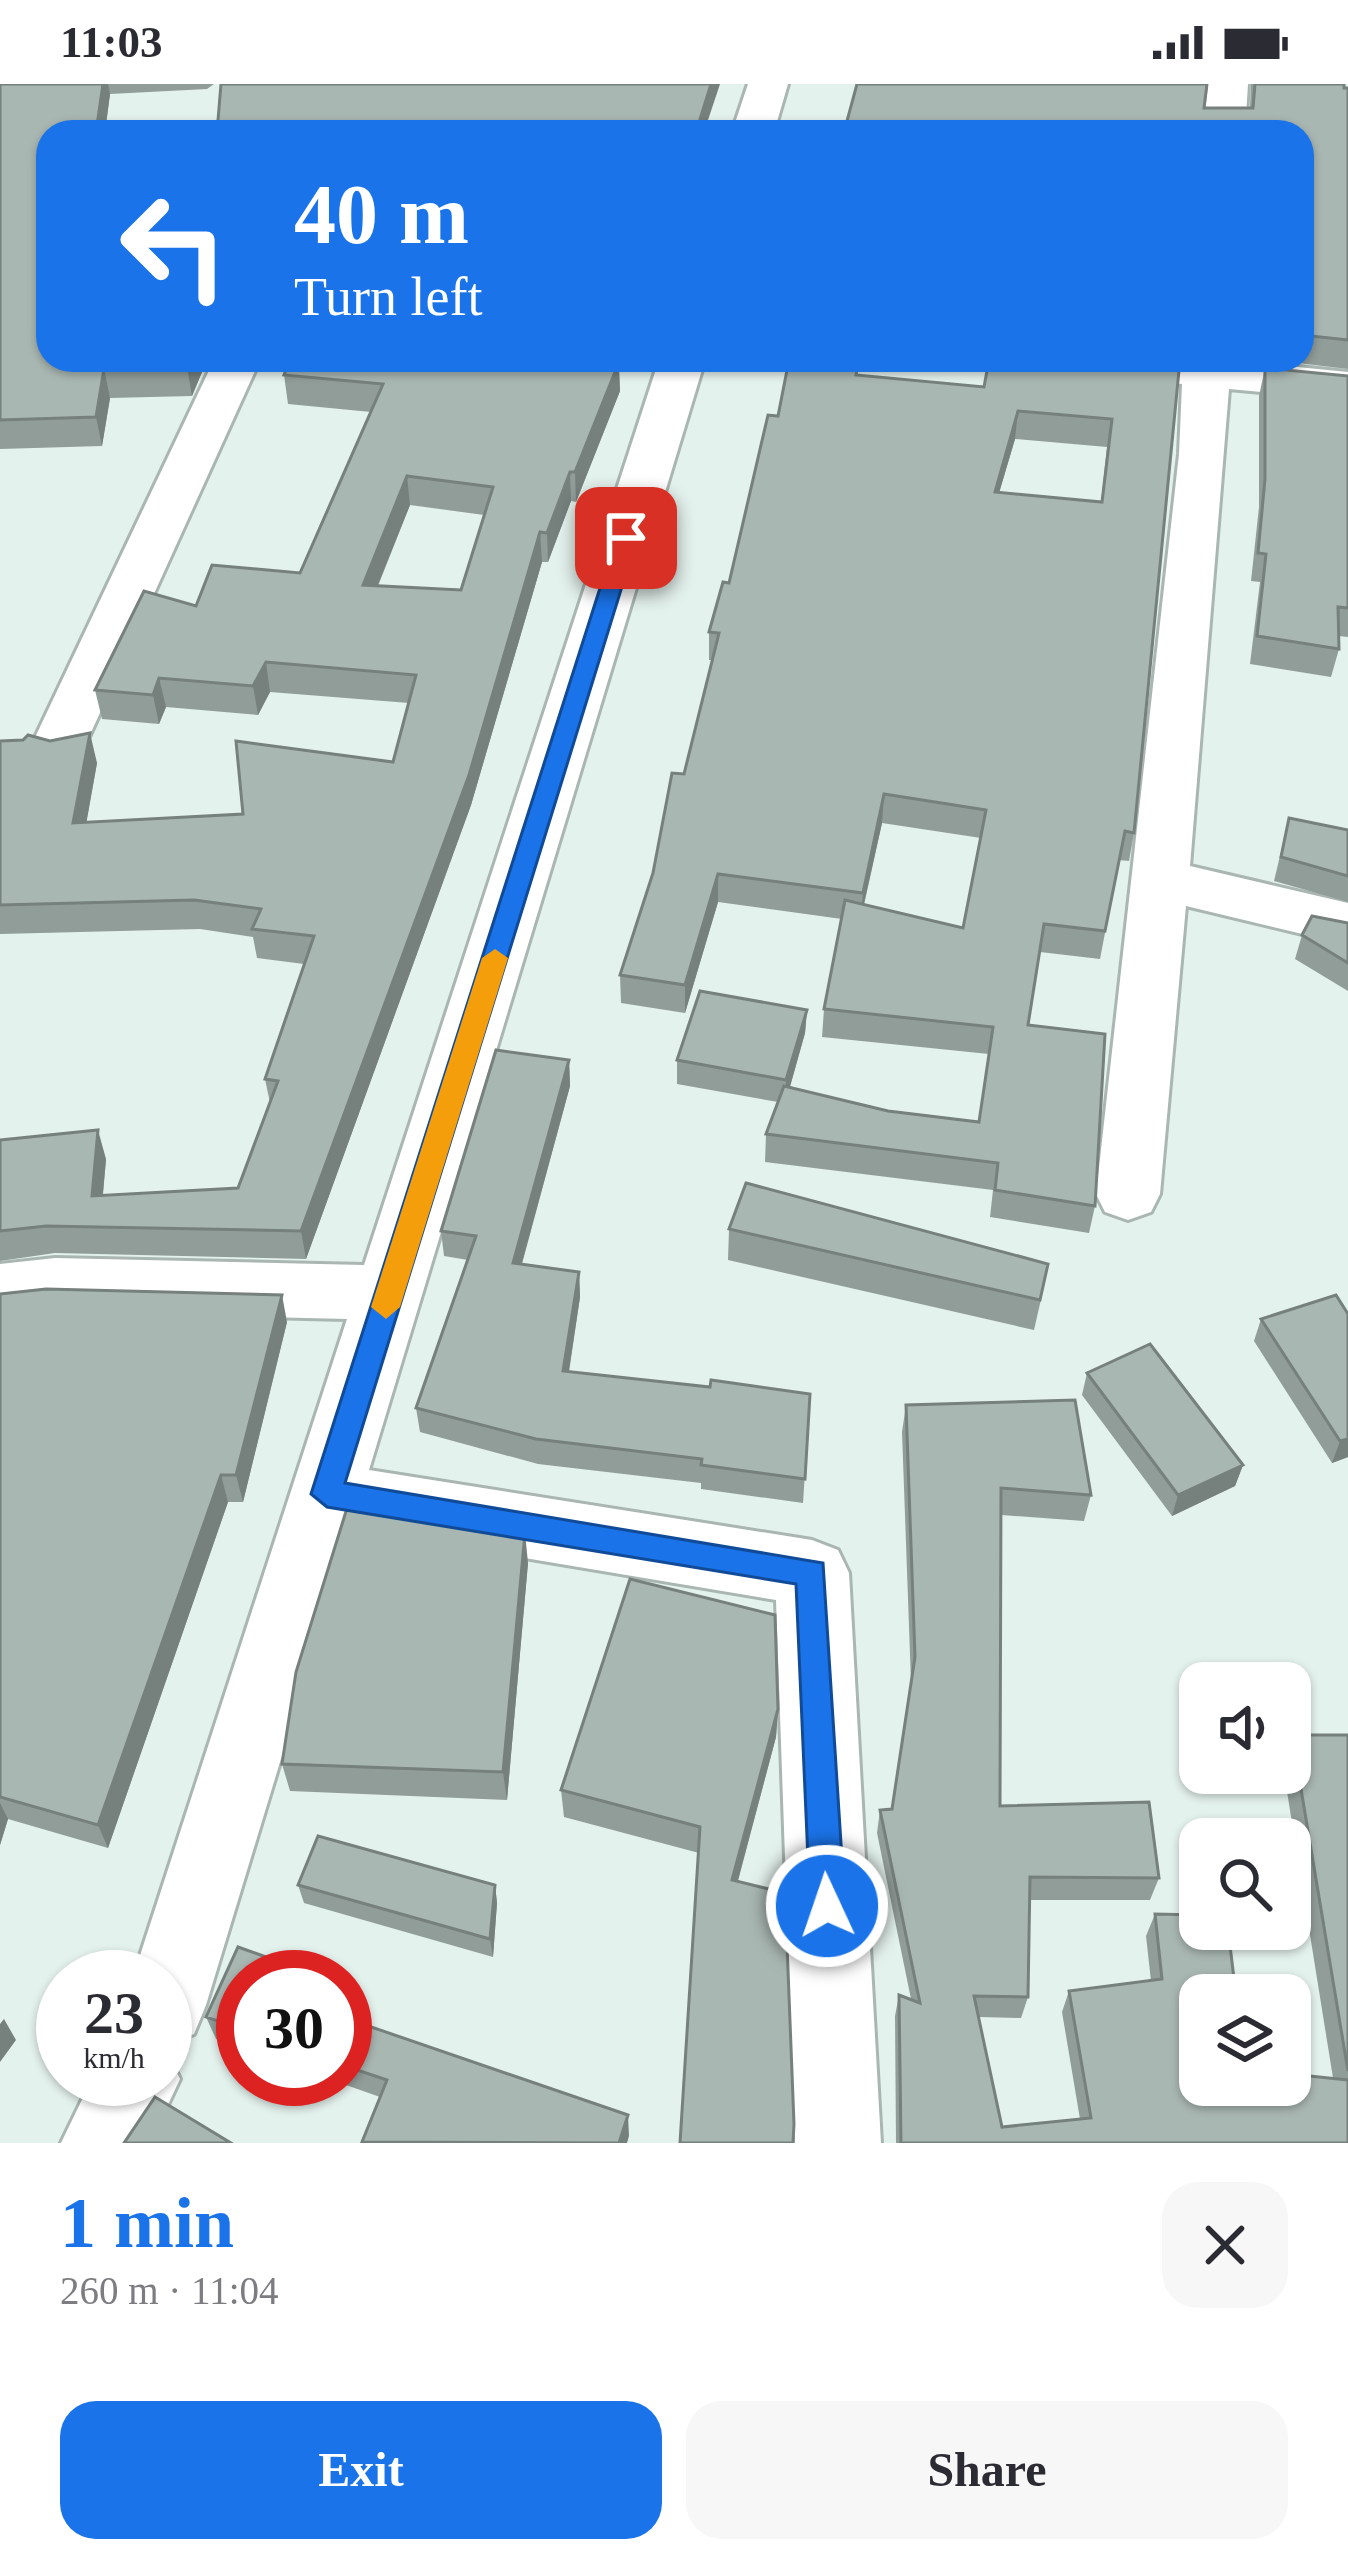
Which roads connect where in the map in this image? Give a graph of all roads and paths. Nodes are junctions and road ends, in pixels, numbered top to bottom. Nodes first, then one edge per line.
1 (768, 84) edge
2 (1228, 84) edge
3 (757, 120) edge
4 (1225, 120) edge
5 (231, 372) edge
6 (678, 372) edge
7 (1205, 372) edge
8 (1248, 372) edge
9 (1348, 386) edge
10 (57, 748) edge
11 (1162, 880) junction
12 (1348, 924) edge
13 (1128, 1194) dead end
14 (0, 1291) edge
15 (390, 1293) junction
16 (327, 1494) junction
17 (182, 1950) edge
18 (124, 2106) edge
19 (104, 2143) edge
20 (838, 2143) edge

1 - 3 street
2 - 4 street
5 - 10 street
6 - 15 street
7 - 11 street
8 - 9 street
11 - 12 street
11 - 13 street
14 - 15 street
15 - 16 street
16 - 17 street
16 - 20 street
18 - 19 street

